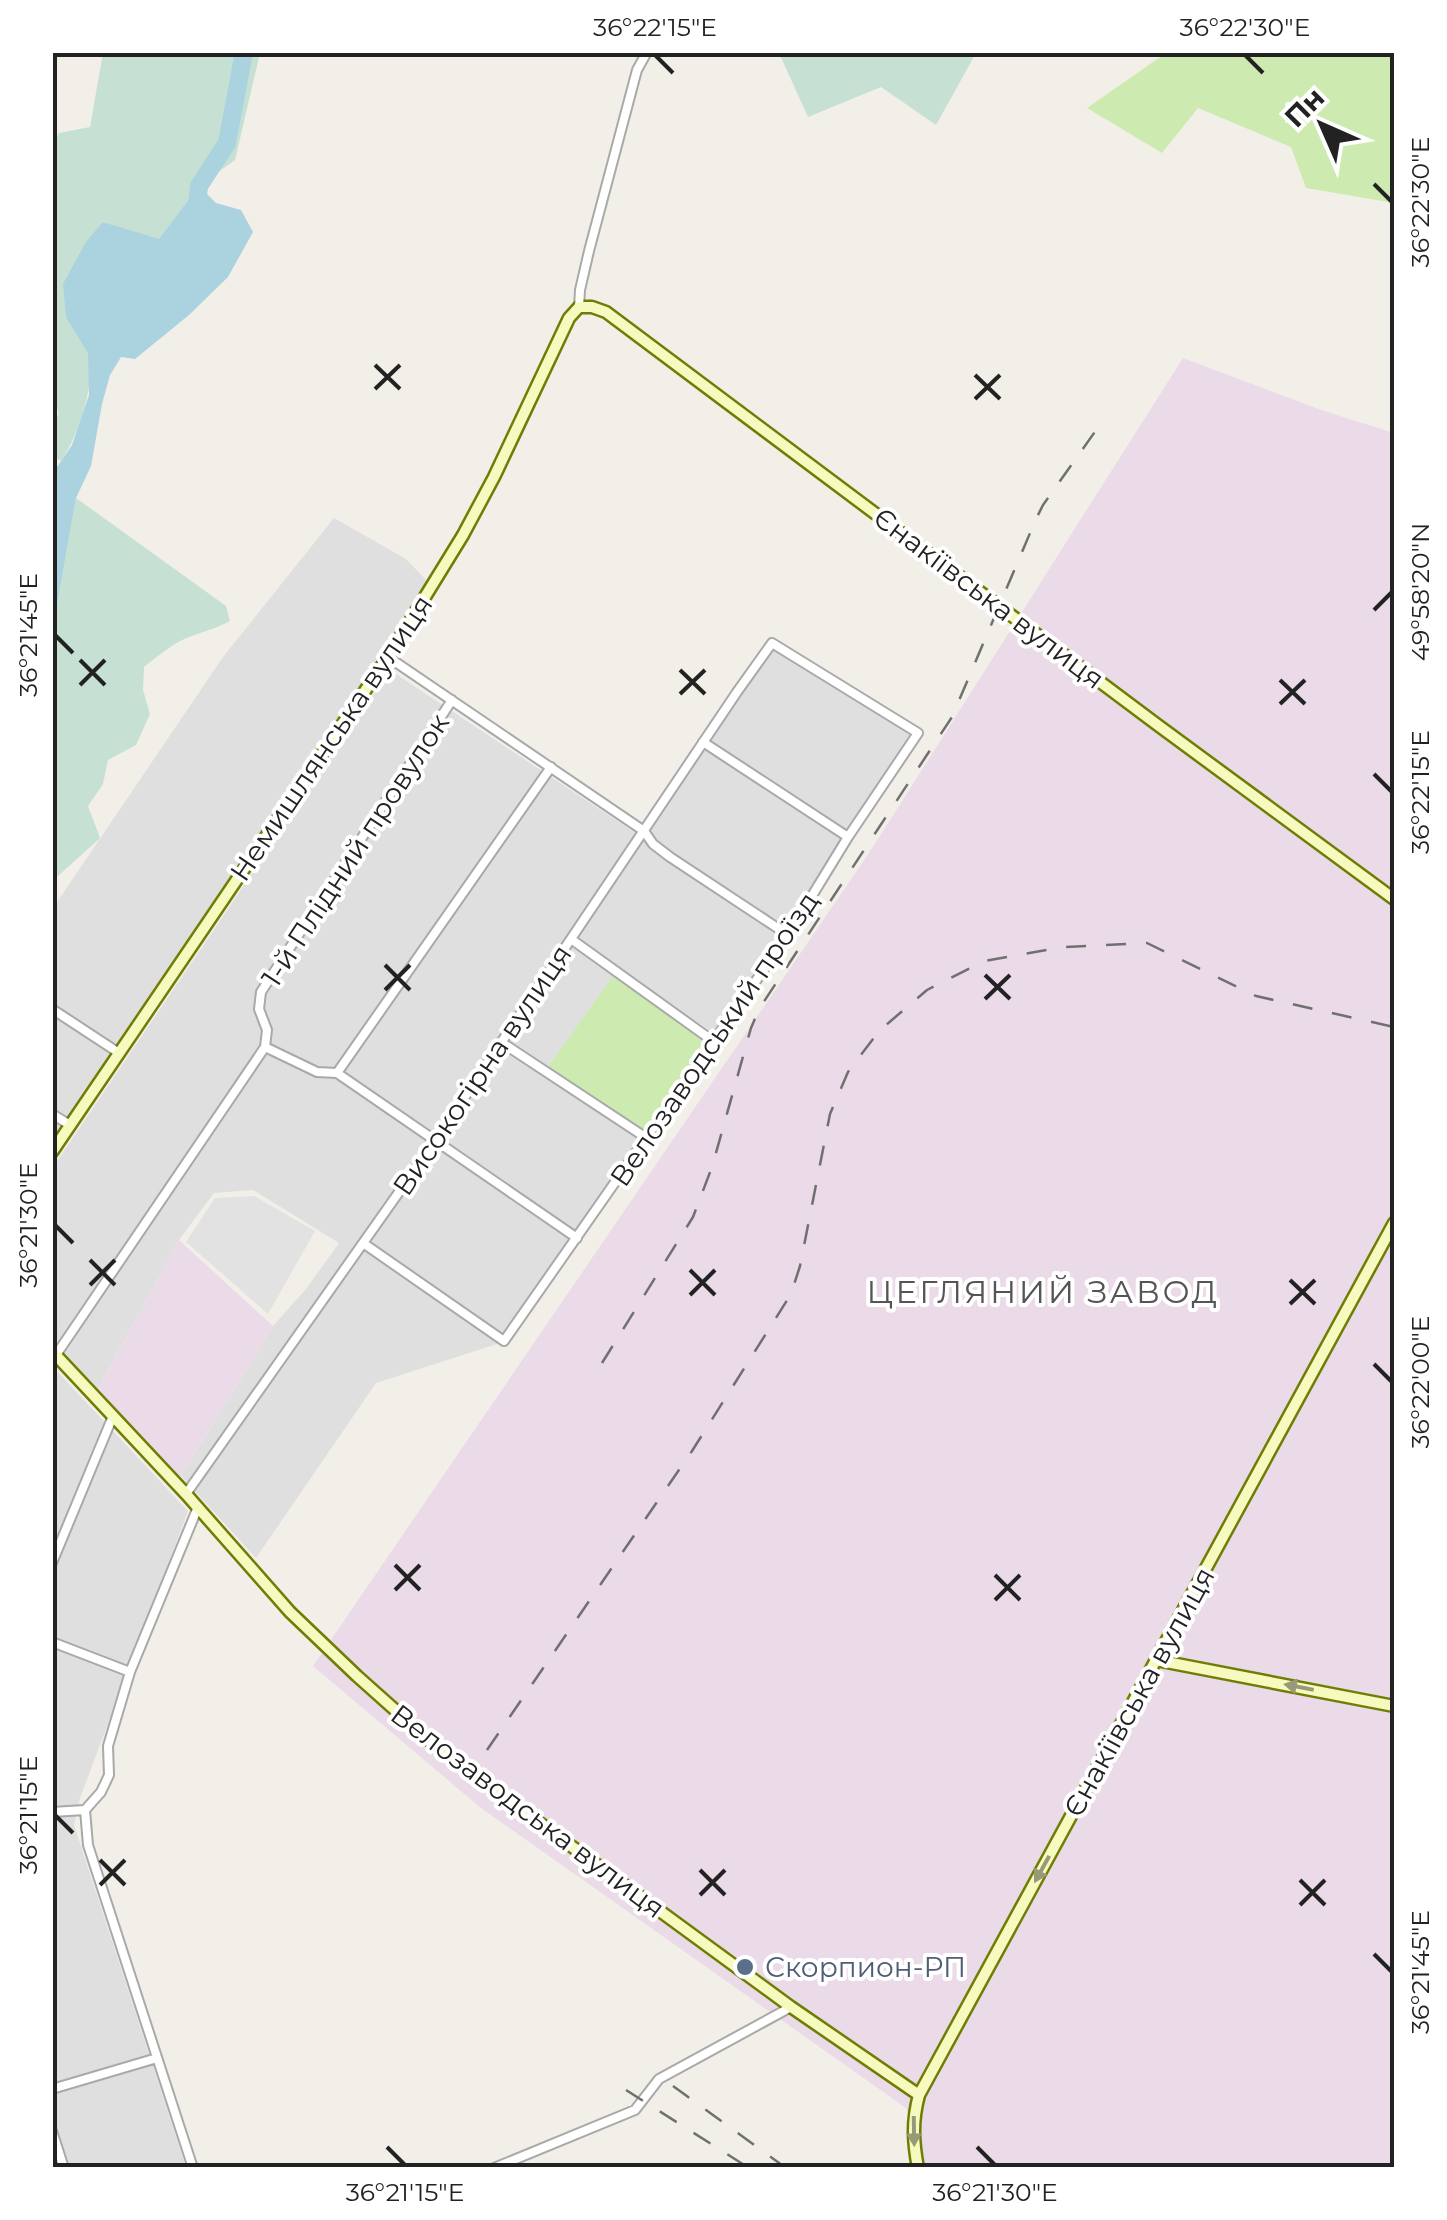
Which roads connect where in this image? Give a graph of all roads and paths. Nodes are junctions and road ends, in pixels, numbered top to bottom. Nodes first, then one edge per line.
1 (647, 52) edge
2 (579, 307) junction
3 (772, 643) joint
4 (388, 658) junction
5 (452, 700) junction
6 (703, 742) junction
7 (551, 767) junction
8 (644, 831) junction
9 (848, 837) junction
10 (1394, 899) edge
11 (788, 935) junction
12 (572, 939) junction
13 (52, 1010) edge
14 (714, 1040) junction
15 (502, 1042) junction
16 (265, 1047) junction
17 (119, 1053) junction
18 (338, 1073) junction
19 (52, 1114) edge
20 (70, 1125) junction
21 (648, 1139) junction
22 (434, 1141) junction
23 (52, 1152) edge
24 (1394, 1223) edge
25 (577, 1238) junction
26 (363, 1243) junction
27 (54, 1353) edge
28 (113, 1416) junction
29 (186, 1494) junction
30 (198, 1508) junction
31 (52, 1563) edge
32 (52, 1642) edge
33 (1156, 1660) junction
34 (130, 1672) junction
35 (1394, 1706) edge
36 (85, 1810) junction
37 (52, 1812) edge
38 (791, 2008) junction
39 (157, 2058) junction
40 (52, 2089) edge
41 (919, 2095) junction
42 (52, 2131) edge
43 (64, 2168) edge
44 (193, 2168) edge
45 (494, 2168) edge
46 (918, 2168) edge

1 - 2 street
2 - 4 street, Немишлянська вулиця
2 - 10 street, Єнакіївська вулиця
3 - 6 street, Високогірна вулиця
3 - 9 street, Велозаводський проїзд
4 - 5 street
4 - 17 street, Немишлянська вулиця
5 - 7 street
5 - 16 street, 1-й Плідний провулок
6 - 8 street, Високогірна вулиця
6 - 9 street
7 - 8 street
7 - 18 street
8 - 11 street
8 - 12 street, Високогірна вулиця
9 - 11 street, Велозаводський проїзд
11 - 14 street, Велозаводський проїзд
12 - 14 street
12 - 15 street, Високогірна вулиця
13 - 17 street
14 - 21 street, Велозаводський проїзд
15 - 21 street
15 - 22 street, Високогірна вулиця
16 - 18 street
16 - 27 street
17 - 20 street, Немишлянська вулиця
18 - 22 street
19 - 20 street
20 - 23 street, Немишлянська вулиця
21 - 25 street, Велозаводський проїзд
22 - 25 street
22 - 26 street, Високогірна вулиця
24 - 33 street, Єнакіївська вулиця
25 - 26 street, Велозаводський проїзд
26 - 29 street, Високогірна вулиця
27 - 28 street, Велозаводська вулиця
28 - 29 street, Велозаводська вулиця
28 - 31 street
29 - 30 street, Велозаводська вулиця
30 - 34 street
30 - 38 street, Велозаводська вулиця
32 - 34 street
35 -> 33 street
33 -> 41 street, Єнакіївська вулиця
34 - 36 street
36 - 37 street
36 - 39 street
38 - 41 street, Велозаводська вулиця
38 - 45 street
39 - 40 street
39 - 44 street
41 -> 46 street, Єнакіївська вулиця
42 - 43 street

